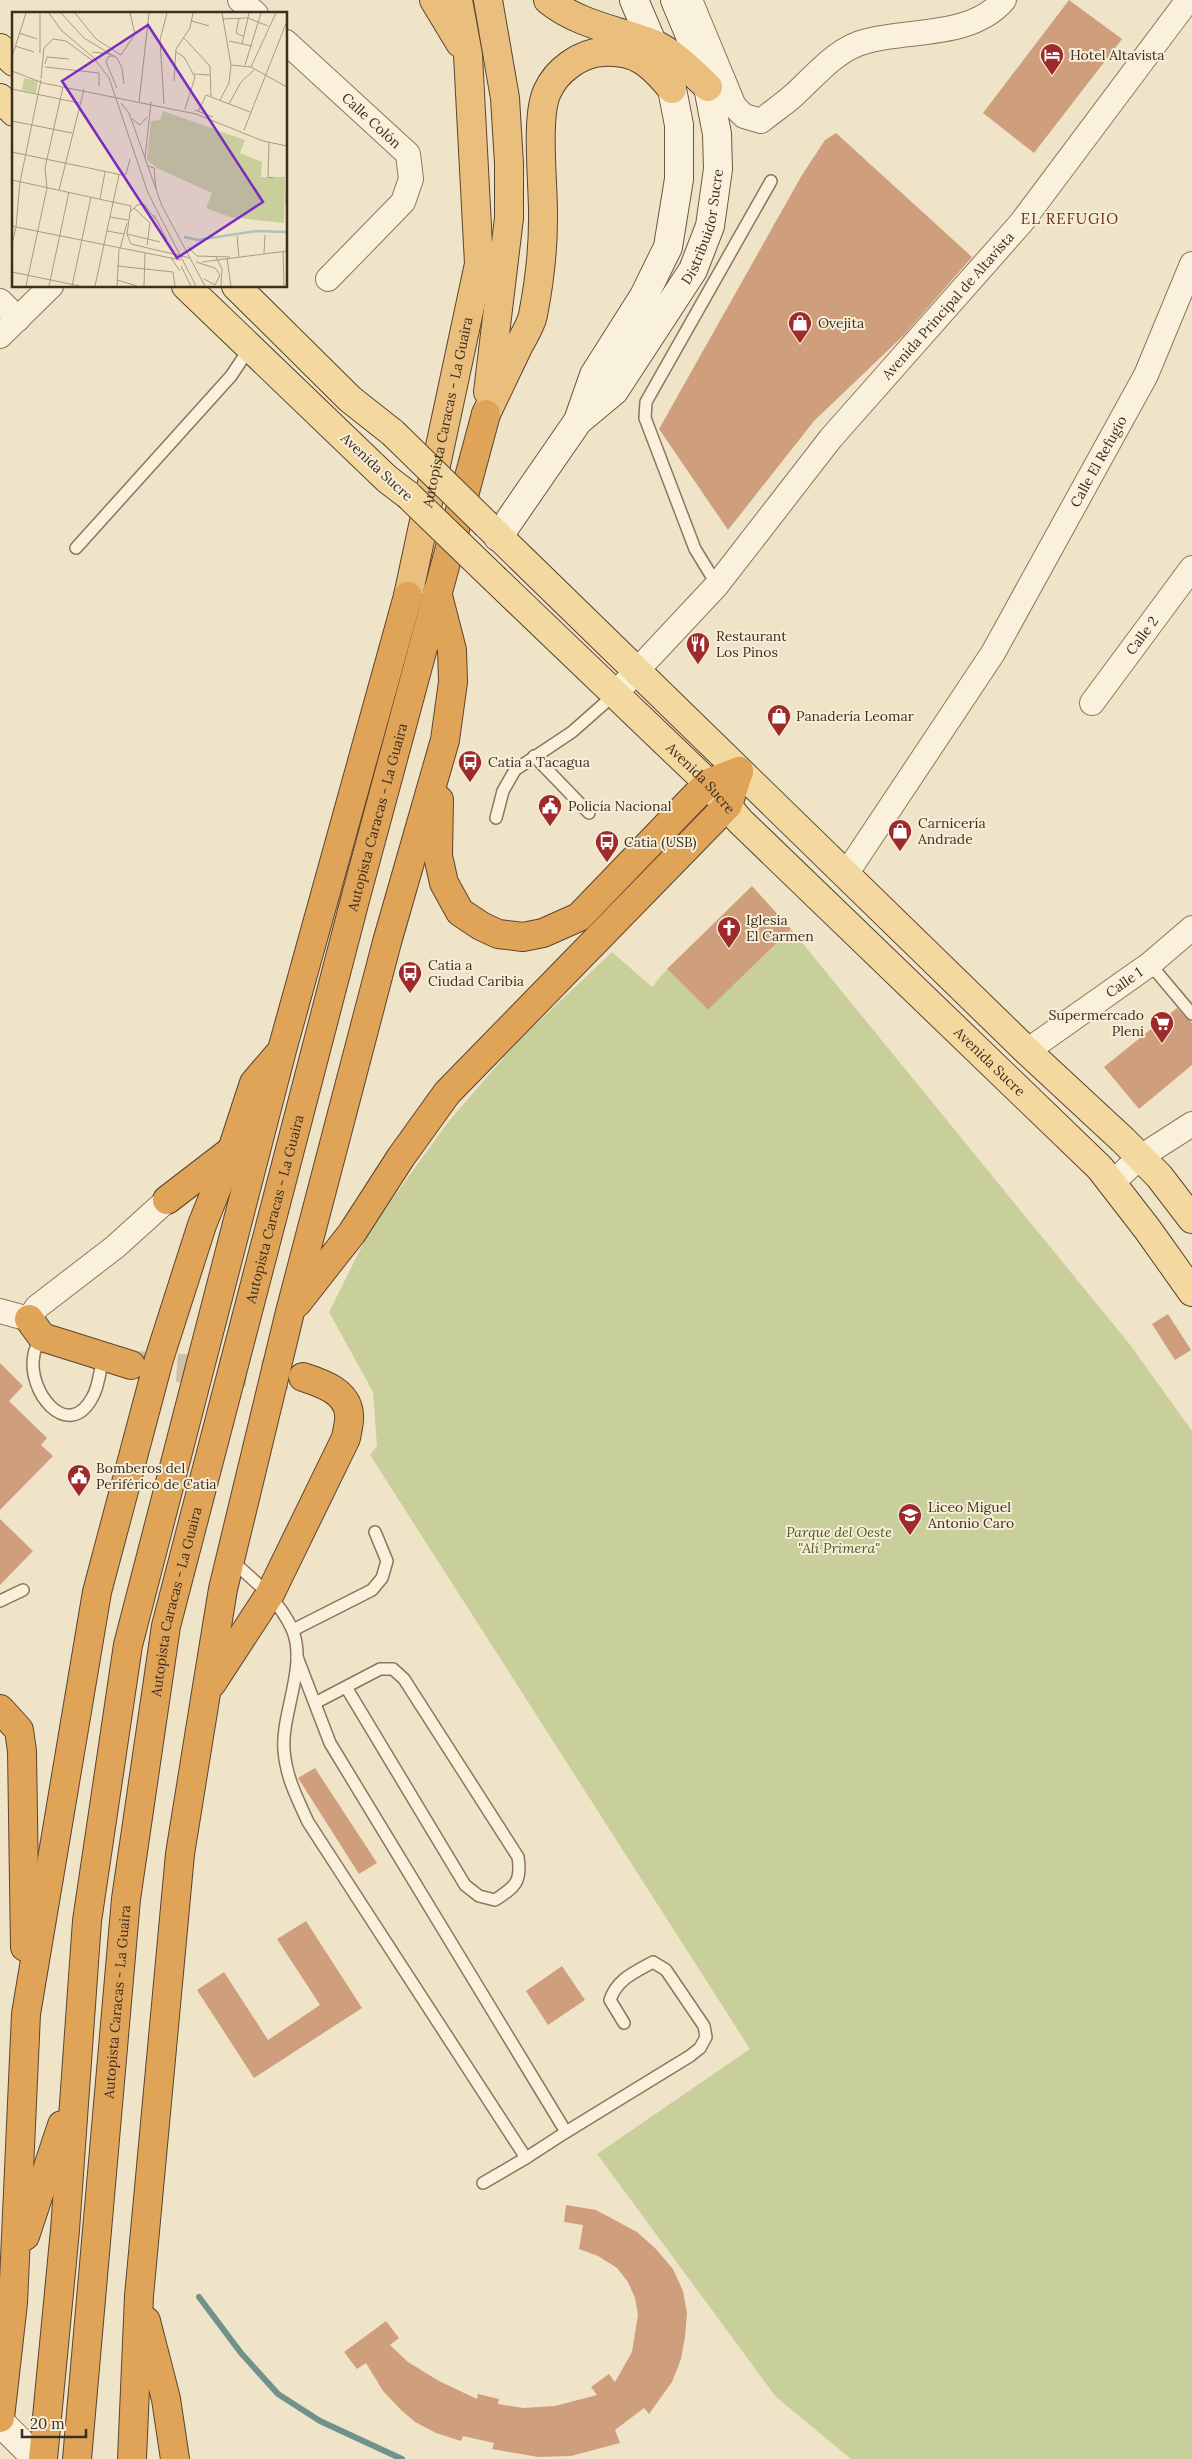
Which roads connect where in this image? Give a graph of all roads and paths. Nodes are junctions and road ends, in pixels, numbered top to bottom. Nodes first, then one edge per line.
1 (240, 0) edge
2 (434, 0) edge
3 (458, 0) edge
4 (488, 0) edge
5 (548, 0) edge
6 (634, 0) edge
7 (675, 0) edge
8 (690, 0) edge
9 (1004, 0) edge
10 (1188, 0) edge
11 (254, 12) edge
12 (288, 44) edge
13 (655, 45) junction
14 (0, 48) edge
15 (468, 55) junction
16 (12, 60) edge
17 (708, 87) junction
18 (672, 89) junction
19 (0, 98) edge
20 (12, 110) edge
21 (771, 181) dead end
22 (1192, 264) edge
23 (328, 279) dead end
24 (49, 288) edge
25 (188, 288) edge
26 (238, 288) edge
27 (0, 301) edge
28 (18, 319) junction
29 (233, 332) junction
30 (0, 336) edge
31 (486, 414) junction
32 (578, 420) junction
33 (493, 531) junction
34 (76, 548) dead end
35 (1192, 568) edge
36 (717, 585) junction
37 (437, 591) junction
38 (638, 670) junction
39 (615, 694) junction
40 (1092, 703) dead end
41 (445, 740) junction
42 (534, 756) junction
43 (739, 771) junction
44 (708, 783) junction
45 (728, 805) junction
46 (589, 813) dead end
47 (496, 818) dead end
48 (846, 874) junction
49 (1192, 928) edge
50 (1150, 964) junction
51 (1192, 1014) edge
52 (282, 1050) junction
53 (1028, 1051) junction
54 (1192, 1124) edge
55 (232, 1150) junction
56 (1139, 1158) junction
57 (1112, 1183) junction
58 (167, 1200) junction
59 (276, 1207) junction
60 (1192, 1219) edge
61 (202, 1225) junction
62 (1192, 1292) edge
63 (0, 1311) edge
64 (290, 1312) junction
65 (36, 1328) junction
66 (284, 1338) junction
67 (103, 1357) junction
68 (131, 1365) tunnel mouth
69 (303, 1376) tunnel mouth
70 (375, 1532) dead end
71 (231, 1560) junction
72 (23, 1590) dead end
73 (270, 1594) junction
74 (0, 1601) edge
75 (293, 1630) junction
76 (297, 1656) junction
77 (346, 1687) junction
78 (206, 1692) junction
79 (315, 1703) junction
80 (0, 1709) edge
81 (26, 2014) junction
82 (624, 2022) dead end
83 (76, 2086) junction
84 (566, 2132) junction
85 (526, 2158) junction
86 (483, 2183) dead end
87 (15, 2264) junction
88 (139, 2296) junction
89 (0, 2418) edge
90 (0, 2422) edge
91 (37, 2459) edge
92 (43, 2459) edge
93 (77, 2459) edge
94 (132, 2459) edge
95 (175, 2459) edge

1 - 11 street
2 - 15 highway
3 - 15 highway, Autopista Caracas - La Guaira
4 - 31 highway, Autopista Caracas - La Guaira
5 - 13 highway
6 - 13 main road, Distribuidor Sucre
7 - 17 main road, Distribuidor Sucre
8 - 9 street
10 - 36 street, Avenida Principal de Altavista
12 - 23 street, Calle Colón
13 - 17 highway
13 - 18 main road, Distribuidor Sucre
14 - 16 main road
15 - 52 highway, Autopista Caracas - La Guaira
17 - 32 main road, Distribuidor Sucre
18 - 31 highway
18 - 32 main road, Distribuidor Sucre
19 - 20 main road
21 - 36 lane
22 - 48 street, Calle El Refugio
24 - 28 street
25 - 29 main road, Avenida Sucre
26 - 33 main road, bridge
27 - 28 street
28 - 30 street
29 - 34 lane
29 - 39 main road, Avenida Sucre, bridge
31 - 37 highway, Autopista Caracas - La Guaira
32 - 33 main road, Distribuidor Sucre
33 - 38 main road
35 - 40 street, Calle 2
36 - 38 street, Avenida Principal de Altavista
37 - 41 highway, Autopista Caracas - La Guaira
37 - 59 highway, Autopista Caracas - La Guaira
38 - 39 street, Avenida Principal de Altavista
38 - 43 main road
39 - 42 lane
39 - 44 main road, Avenida Sucre
41 - 44 highway
41 - 64 highway, Autopista Caracas - La Guaira
42 - 46 lane
42 - 47 lane
43 - 44 highway
43 - 45 highway
43 - 48 main road
44 - 45 main road, Avenida Sucre
45 - 57 main road, Avenida Sucre
45 - 64 highway
48 - 53 main road
49 - 50 street, Calle 1
50 - 51 lane
50 - 53 street, Calle 1
52 - 55 highway, Autopista Caracas - La Guaira
52 - 83 highway, Autopista Caracas - La Guaira
53 - 56 main road
54 - 56 street
55 - 58 highway
55 - 61 highway, Autopista Caracas - La Guaira
56 - 57 street
56 - 60 main road
57 - 62 main road, Avenida Sucre
58 - 61 highway
58 - 65 street
59 - 66 highway
59 - 93 highway, Autopista Caracas - La Guaira
61 - 81 highway, Autopista Caracas - La Guaira
63 - 65 street
64 - 66 highway, Autopista Caracas - La Guaira
65 - 67 highway
65 - 67 lane
66 - 71 highway, Autopista Caracas - La Guaira
67 - 68 highway
69 - 73 highway
70 - 75 lane
71 - 73 lane
71 - 78 highway, Autopista Caracas - La Guaira
72 - 74 lane
73 - 75 lane
73 - 78 highway
75 - 76 lane
76 - 79 lane
76 - 85 lane
77 - 77 lane
77 - 79 lane
78 - 88 highway, Autopista Caracas - La Guaira
79 - 84 lane
80 - 81 highway
81 - 87 highway, Autopista Caracas - La Guaira
82 - 84 lane
83 - 87 highway
83 - 92 highway, Autopista Caracas - La Guaira
84 - 85 lane
85 - 86 lane
87 - 89 highway, Autopista Caracas - La Guaira
88 - 94 highway, Autopista Caracas - La Guaira
88 - 95 highway
90 - 91 main road

